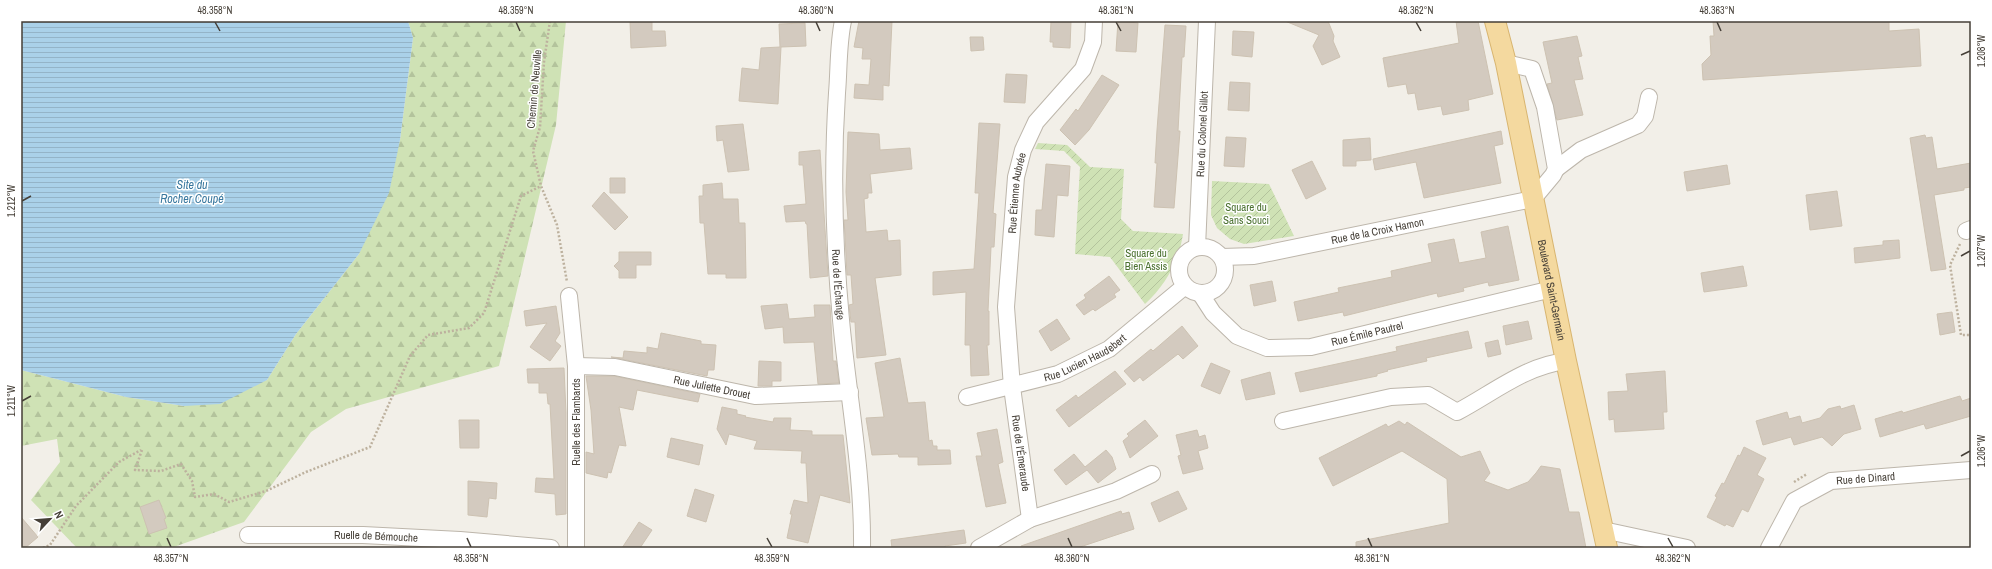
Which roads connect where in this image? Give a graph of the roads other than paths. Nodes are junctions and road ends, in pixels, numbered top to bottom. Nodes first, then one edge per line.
1 (843, 21) edge
2 (1094, 21) edge
3 (1207, 21) edge
4 (1498, 25) edge
5 (1506, 63) junction
6 (1649, 97) dead end
7 (1556, 169) junction
8 (1533, 199) junction
9 (1197, 247) junction
10 (1222, 257) junction
11 (1185, 286) junction
12 (1552, 289) junction
13 (1200, 293) junction
14 (569, 296) road end
15 (1566, 361) junction
16 (576, 366) junction
17 (1012, 387) junction
18 (850, 392) junction
19 (967, 397) dead end
20 (1283, 421) dead end
21 (1971, 470) edge
22 (1152, 474) dead end
23 (1030, 519) junction
24 (248, 535) dead end
25 (1605, 539) edge
26 (551, 548) edge
27 (576, 548) edge
28 (862, 548) edge
29 (979, 548) edge
30 (1684, 548) edge
31 (1769, 548) edge

1 - 18 street, Rue de l'Échange
2 - 17 street, Rue Étienne Aubrée
3 - 9 street, Rue du Colonel Gillot
4 - 5 main road, Boulevard Saint-Germain
5 - 7 street
5 - 8 main road, Boulevard Saint-Germain
6 - 7 street
7 - 8 street
8 - 10 street, Rue de la Croix Hamon
8 - 12 main road, Boulevard Saint-Germain
9 - 10 street
9 - 11 street
10 - 13 street
11 - 13 street
11 - 17 street, Rue Lucien Haudebert
12 - 13 street, Rue Émile Pautrel
12 - 15 main road, Boulevard Saint-Germain
14 - 16 street, Ruelle des Flambards
15 - 20 street
15 - 25 main road, Boulevard Saint-Germain
16 - 18 street, Rue Juliette Drouet
16 - 27 street, Ruelle des Flambards
17 - 19 street, Rue Lucien Haudebert
17 - 23 street, Rue de l'Émeraude
18 - 28 street, Rue de l'Échange
21 - 31 street, Rue de Dinard
22 - 23 street
23 - 29 street
24 - 26 street, Ruelle de Bémouche
25 - 30 street

